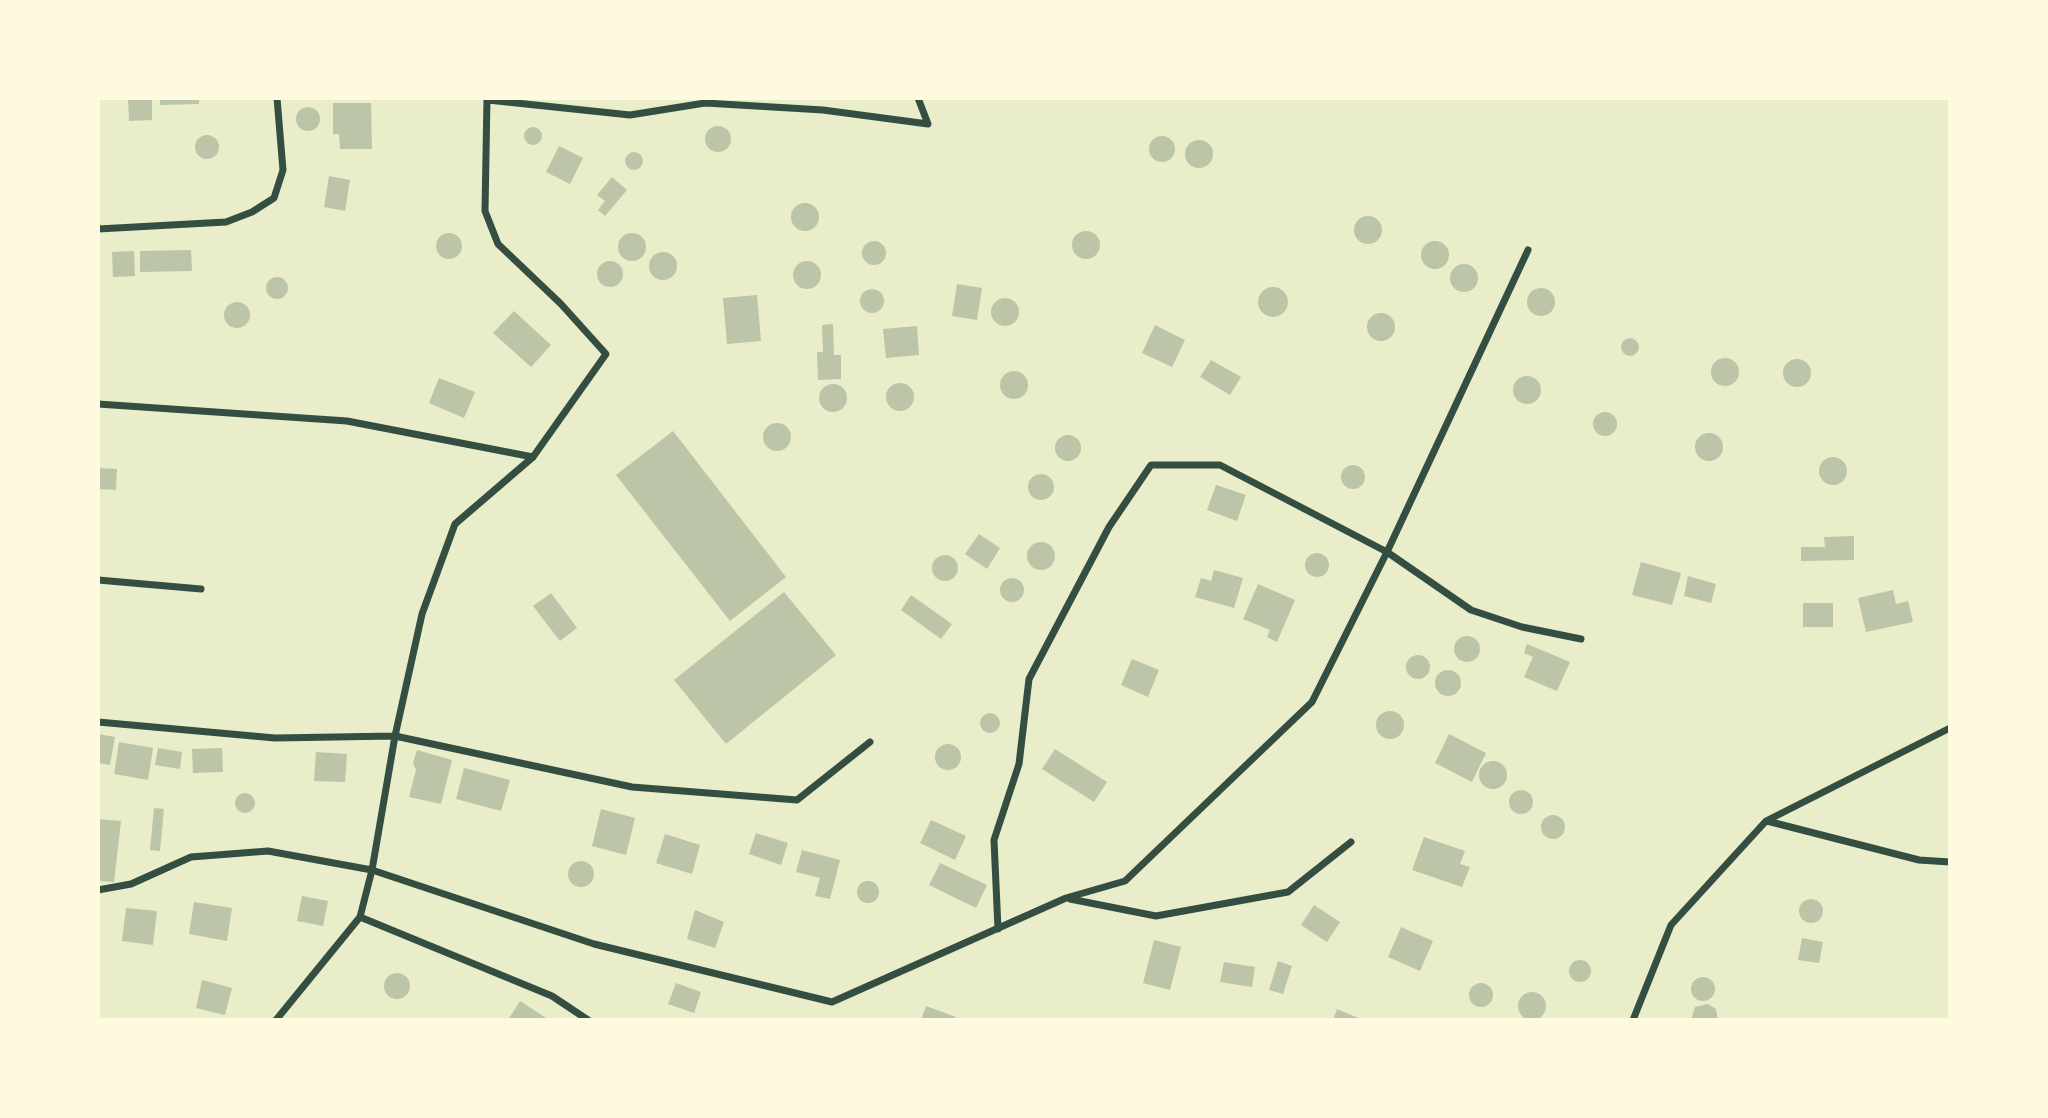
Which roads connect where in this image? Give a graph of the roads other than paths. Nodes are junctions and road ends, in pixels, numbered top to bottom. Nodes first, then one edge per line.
1 (277, 98) edge
2 (918, 98) edge
3 (487, 99) edge
4 (98, 229) edge
5 (1528, 250) dead end
6 (98, 404) edge
7 (533, 457) junction
8 (1387, 552) junction
9 (98, 580) edge
10 (201, 590) dead end
11 (1581, 639) dead end
12 (98, 722) edge
13 (1950, 728) edge
14 (395, 736) junction
15 (870, 742) dead end
16 (1766, 821) junction
17 (1351, 842) dead end
18 (1950, 862) edge
19 (372, 870) junction
20 (98, 890) edge
21 (1066, 898) junction
22 (360, 917) junction
23 (998, 929) junction
24 (276, 1020) edge
25 (588, 1020) edge
26 (1633, 1020) edge

1 - 4 street
2 - 3 street
3 - 7 street
5 - 8 street
6 - 7 street
7 - 14 street
8 - 11 street
8 - 21 street
8 - 23 street
9 - 10 street
12 - 14 street
13 - 16 street
14 - 15 street
14 - 19 street
16 - 18 street
16 - 26 street
17 - 21 street
19 - 20 street
19 - 22 street
19 - 23 street
21 - 23 street
22 - 24 street
22 - 25 street

